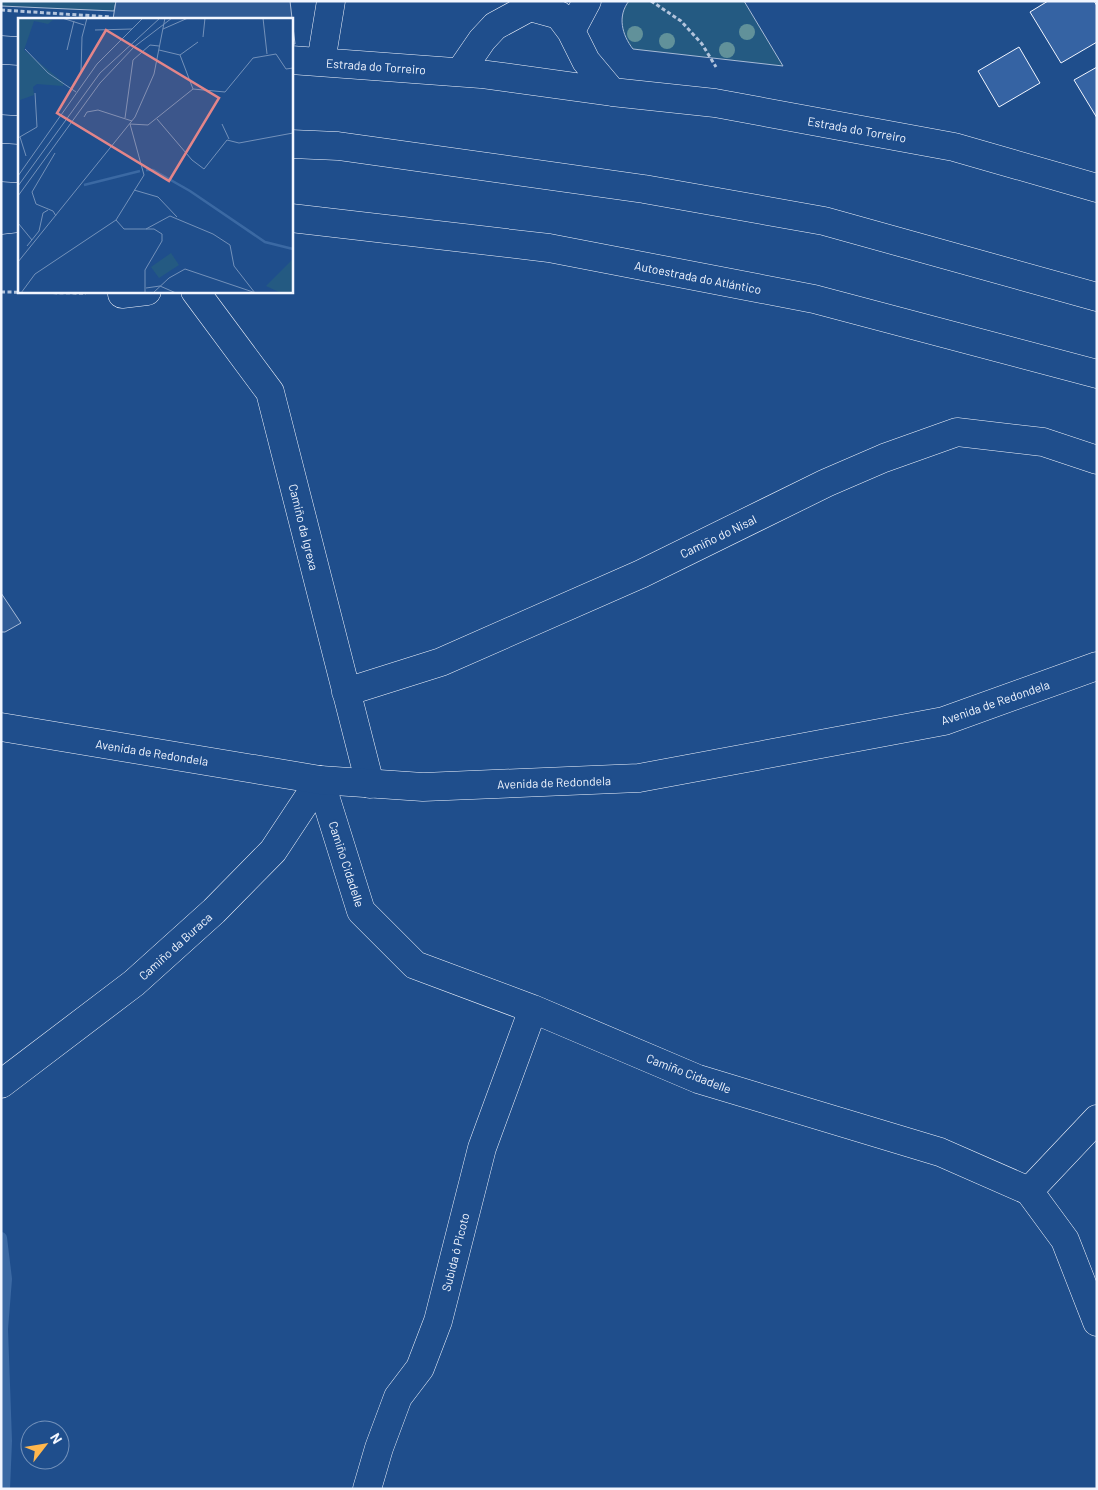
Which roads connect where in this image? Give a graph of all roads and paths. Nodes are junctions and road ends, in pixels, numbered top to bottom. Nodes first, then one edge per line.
1 (331, 1) edge
2 (587, 1) edge
3 (651, 1) edge
4 (536, 4) edge
5 (1, 10) edge
6 (111, 18) edge
7 (571, 31) junction
8 (1, 50) edge
9 (18, 51) edge
10 (292, 60) edge
11 (321, 62) junction
12 (718, 70) dead end
13 (460, 72) junction
14 (612, 92) junction
15 (1, 129) edge
16 (18, 130) edge
17 (292, 144) edge
18 (1097, 188) edge
19 (1, 196) edge
20 (18, 197) edge
21 (18, 218) edge
22 (292, 218) edge
23 (1, 220) edge
24 (1, 292) edge
25 (196, 292) edge
26 (134, 293) edge
27 (1097, 297) edge
28 (1097, 374) edge
29 (1097, 460) edge
30 (1097, 666) edge
31 (346, 692) junction
32 (1, 727) edge
33 (320, 780) junction
34 (370, 784) junction
35 (533, 1009) junction
36 (1, 1084) edge
37 (1097, 1119) edge
38 (1029, 1191) junction
39 (1097, 1322) edge
40 (367, 1489) edge

1 - 11 main road
2 - 7 main road
3 - 12 path
4 - 7 main road
4 - 13 main road
5 - 6 path
7 - 14 main road
8 - 9 main road
10 - 11 main road, Estrada do Torreiro
11 - 13 main road, Estrada do Torreiro
13 - 14 main road, Estrada do Torreiro
14 - 18 main road, Estrada do Torreiro
15 - 16 main road
17 - 27 main road
19 - 20 main road
21 - 23 main road
22 - 28 main road, Autoestrada do Atlántico
24 - 26 path
25 - 31 main road, Camiño da Igrexa
29 - 31 main road, Camiño do Nisal
30 - 34 main road, Avenida de Redondela
31 - 34 main road, Camiño da Igrexa
32 - 33 main road, Avenida de Redondela
33 - 34 main road, Avenida de Redondela
33 - 35 main road, Camiño Cidadelle
33 - 36 main road, Camiño da Buraca
35 - 38 main road, Camiño Cidadelle
35 - 40 main road, Subida ó Picoto
37 - 38 main road
38 - 39 main road

